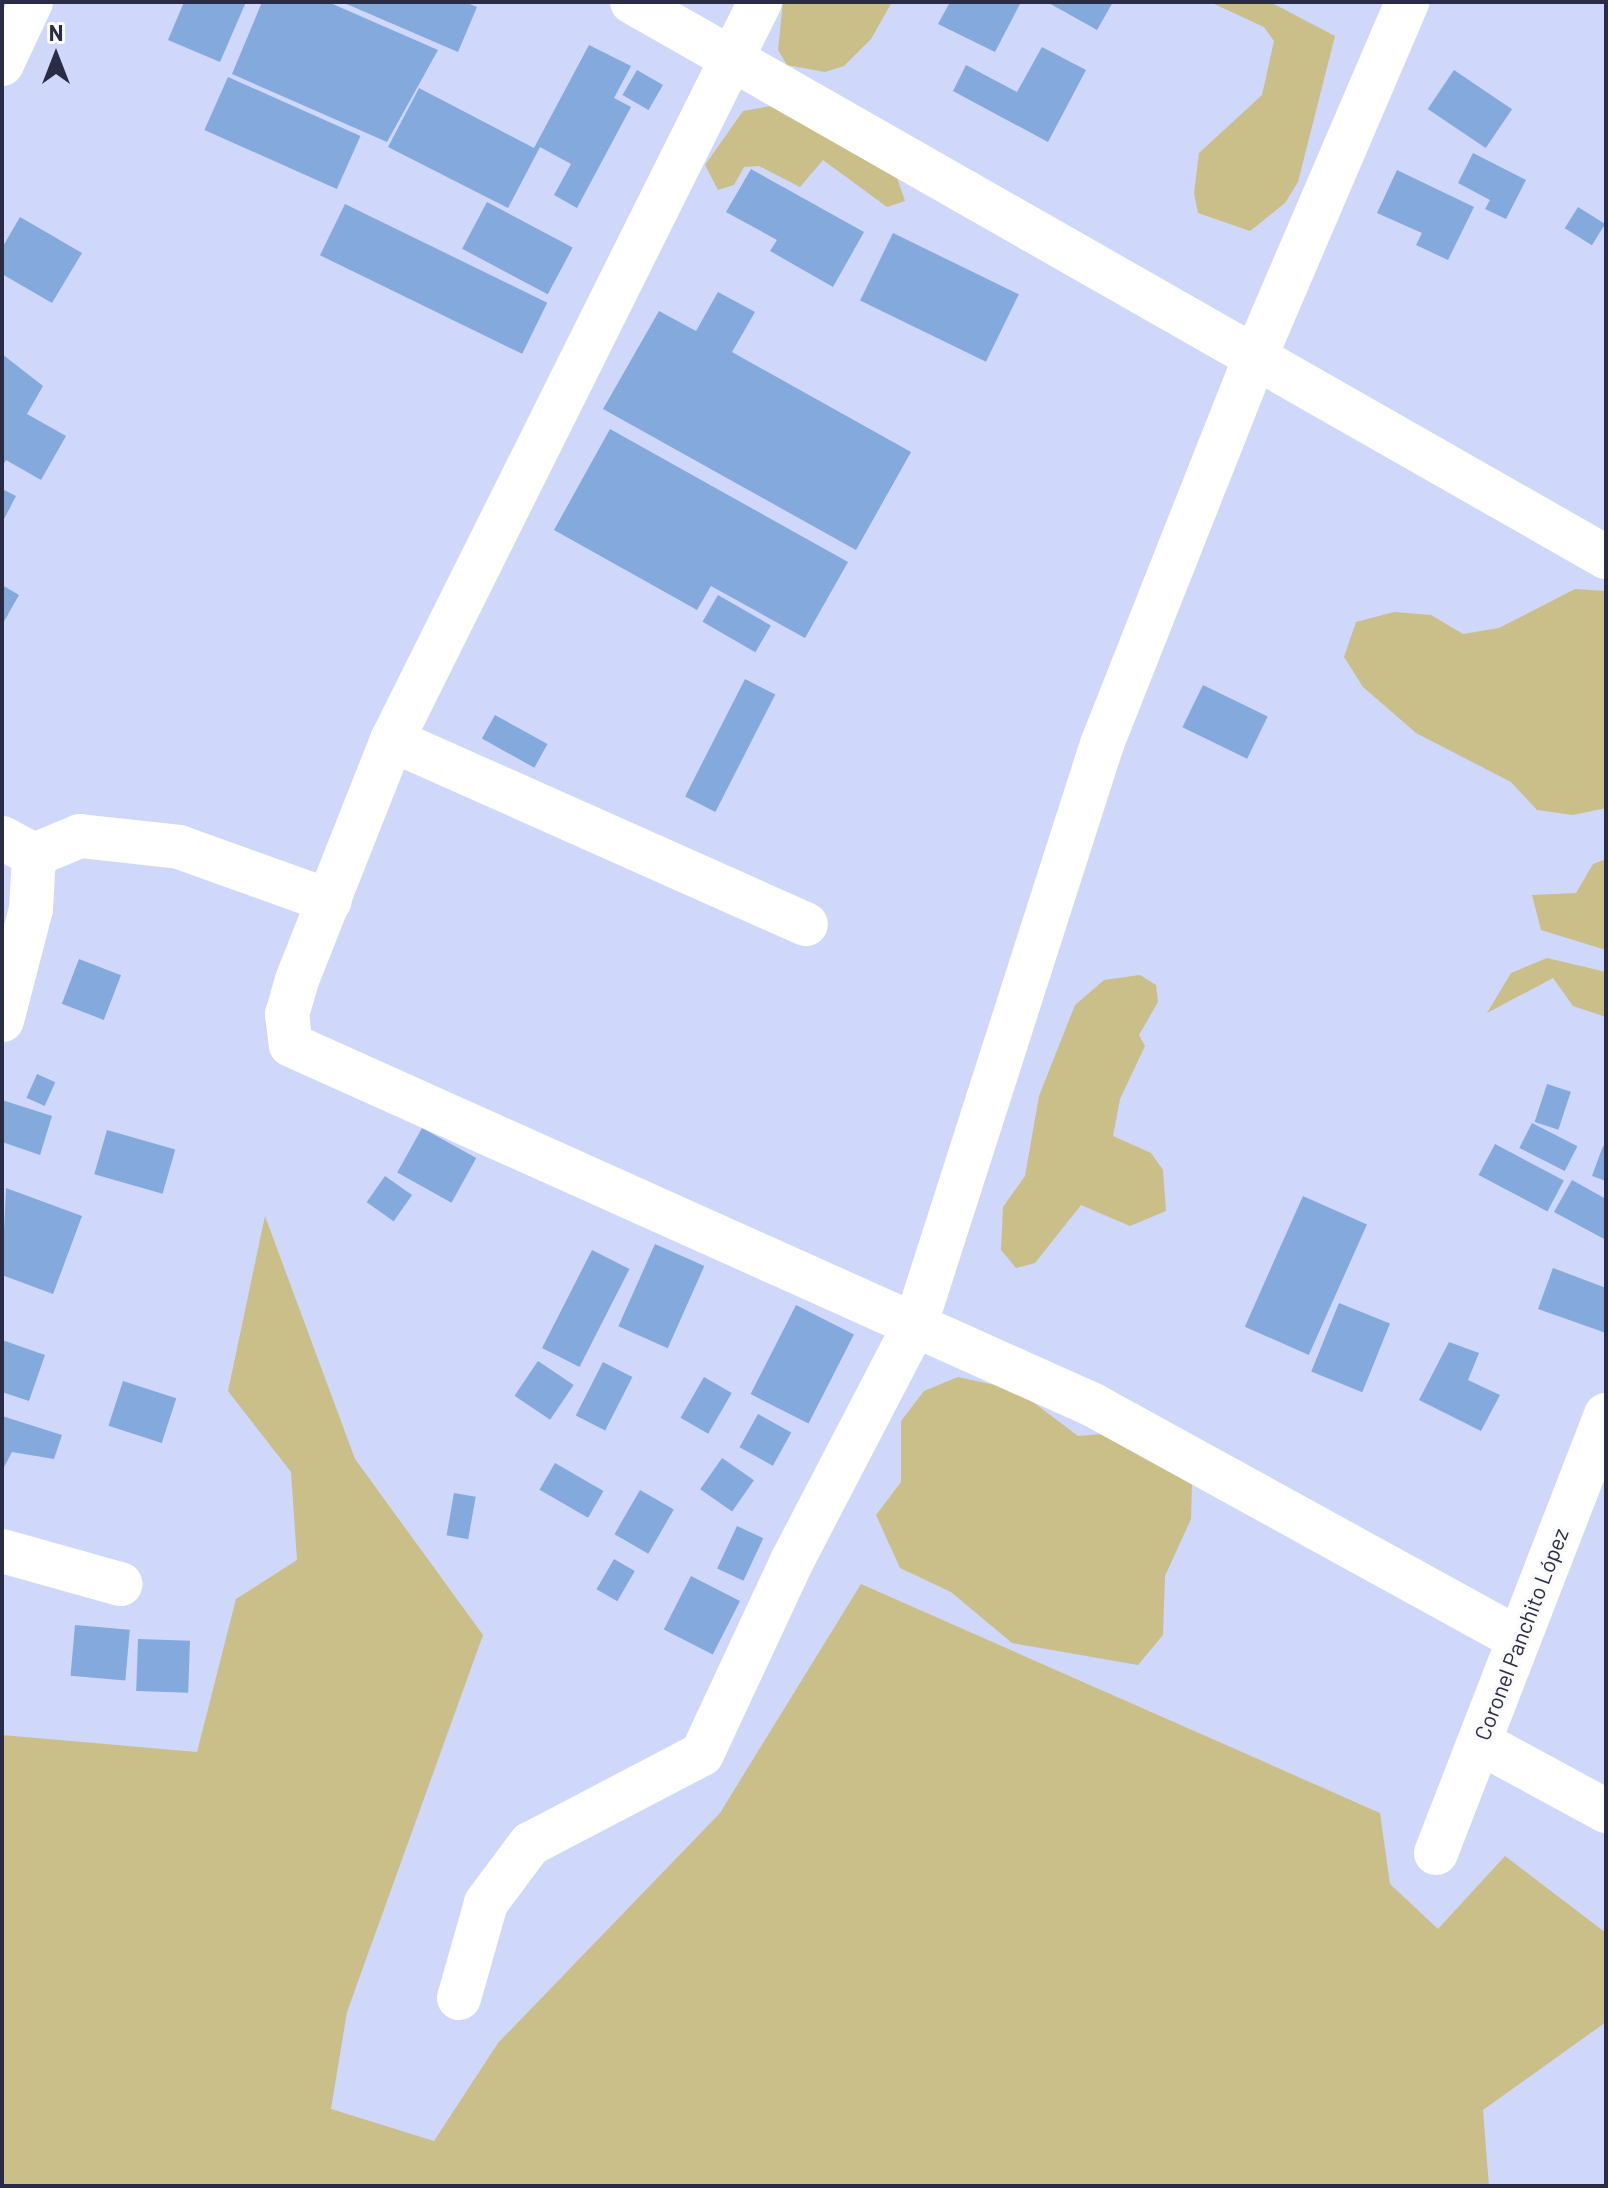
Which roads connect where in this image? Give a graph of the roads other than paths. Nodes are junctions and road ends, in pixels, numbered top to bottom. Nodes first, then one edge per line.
1 (31, 2) edge
2 (632, 2) edge
3 (760, 2) edge
4 (1407, 2) edge
5 (738, 56) junction
6 (2, 64) edge
7 (1253, 362) junction
8 (1606, 557) edge
9 (392, 740) junction
10 (18, 846) edge
11 (330, 901) junction
12 (806, 924) dead end
13 (2, 1020) edge
14 (916, 1323) junction
15 (1606, 1415) edge
16 (2, 1551) edge
17 (120, 1584) dead end
18 (1519, 1639) junction
19 (1479, 1742) junction
20 (1606, 1811) edge
21 (1436, 1853) dead end
22 (459, 1998) dead end

1 - 6 street
2 - 5 street
3 - 5 street
4 - 7 street
5 - 7 street
5 - 9 street
7 - 8 street
7 - 14 street
9 - 11 street
9 - 12 street
10 - 11 street
10 - 13 street
11 - 14 street
14 - 18 street
14 - 22 street
15 - 18 street, Coronel Panchito López
16 - 17 street
18 - 19 street, Coronel Panchito López
19 - 20 street
19 - 21 street, Coronel Panchito López

